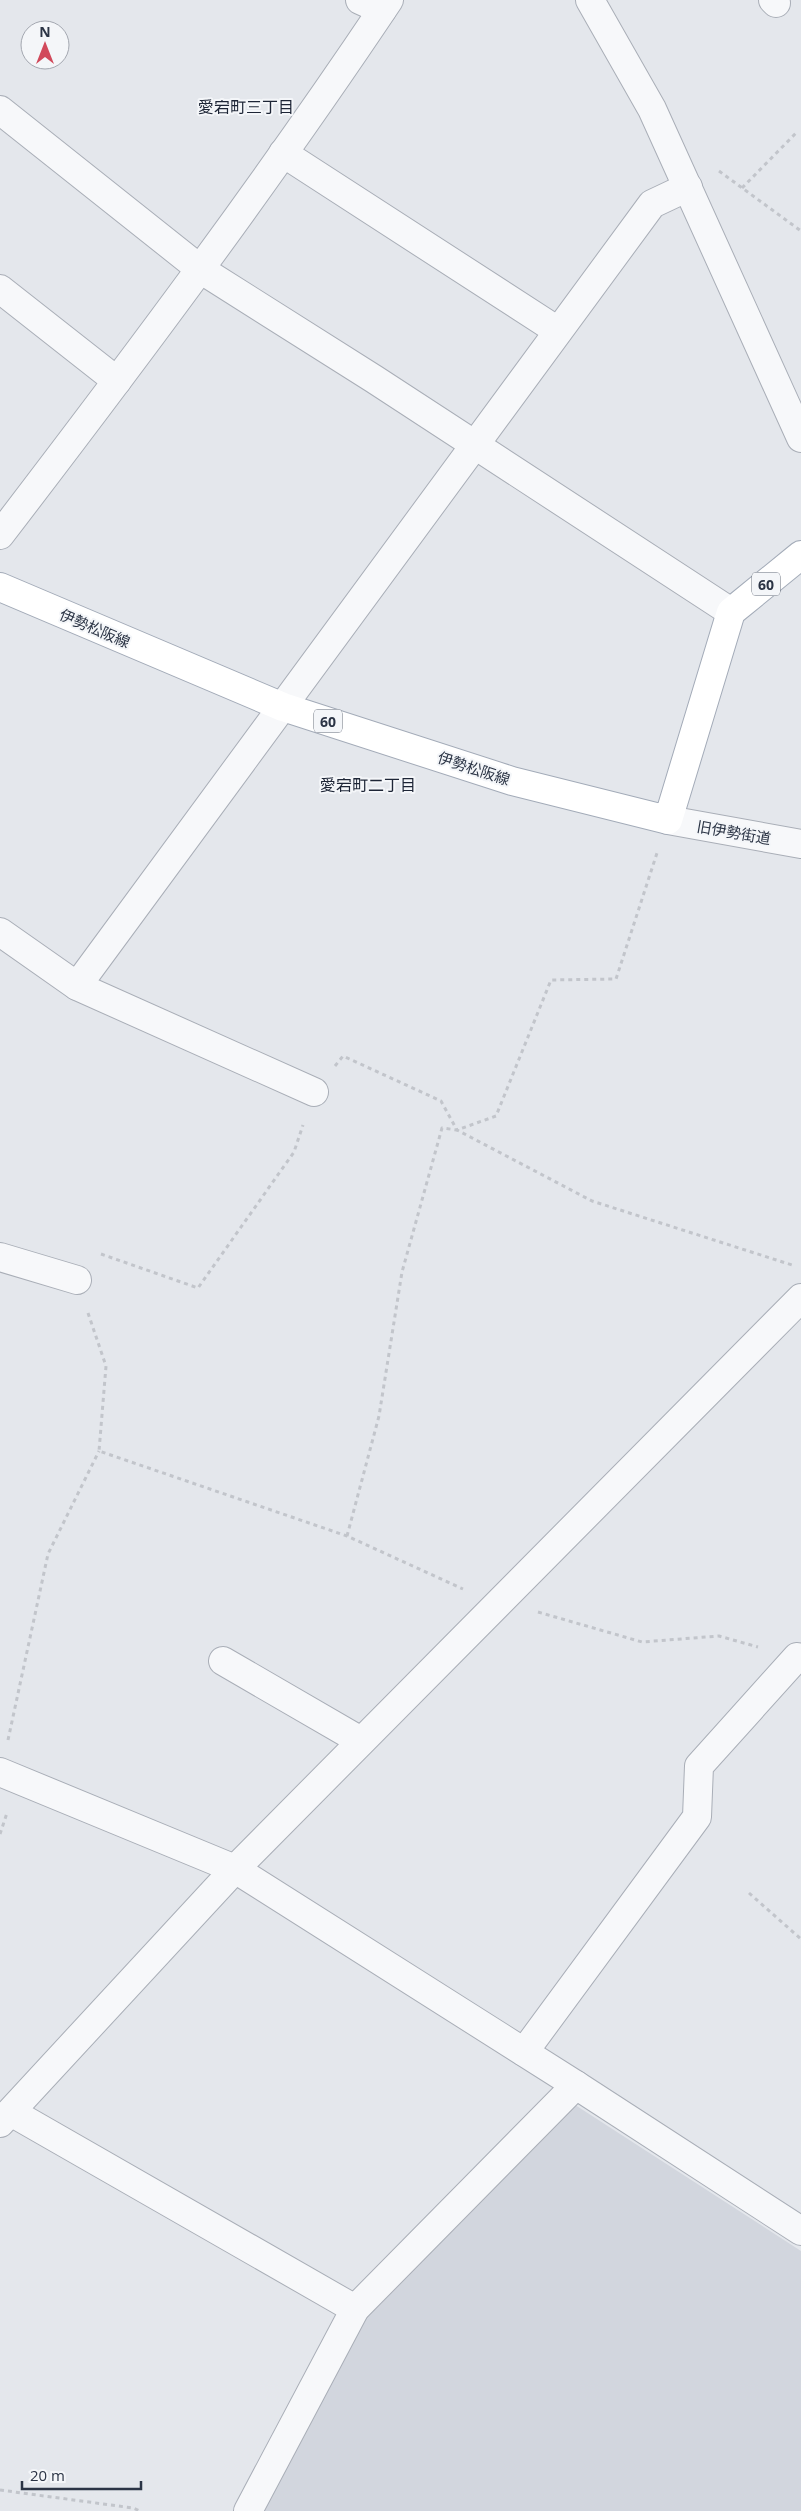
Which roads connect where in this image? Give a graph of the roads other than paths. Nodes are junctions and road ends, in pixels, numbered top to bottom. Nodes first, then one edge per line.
1 (377, 3) edge
2 (600, 5) edge
3 (0, 110) edge
4 (283, 154) junction
5 (688, 187) junction
6 (200, 269) junction
7 (0, 289) edge
8 (558, 331) junction
9 (117, 381) junction
10 (801, 438) edge
11 (475, 445) junction
12 (0, 535) edge
13 (801, 556) edge
14 (0, 587) edge
15 (731, 612) junction
16 (283, 707) junction
17 (668, 820) junction
18 (801, 844) edge
19 (0, 932) edge
20 (77, 986) junction
21 (314, 1092) road end
22 (0, 1257) edge
23 (77, 1280) road end
24 (801, 1298) edge
25 (797, 1658) road end
26 (223, 1661) dead end
27 (361, 1741) junction
28 (1, 1773) edge
29 (235, 1869) junction
30 (524, 2052) junction
31 (576, 2085) junction
32 (5, 2117) edge
33 (801, 2231) edge
34 (355, 2309) junction
35 (248, 2511) edge

1 - 4 street
2 - 5 street
3 - 6 street
4 - 6 street
4 - 8 street
5 - 8 street
5 - 10 street
6 - 9 street
6 - 11 street
7 - 9 street
8 - 11 street
9 - 12 street
11 - 15 street
11 - 16 street
13 - 15 main road, 60
14 - 16 main road, 伊勢松阪線 / 60
15 - 17 main road
16 - 17 main road, 伊勢松阪線 / 60
16 - 20 street
17 - 18 street, 旧伊勢街道
19 - 20 street
20 - 21 street
22 - 23 street
24 - 27 street
25 - 30 street
26 - 27 street
27 - 29 street
28 - 29 street
29 - 30 street
29 - 32 street
30 - 31 street
31 - 33 street
31 - 34 street
32 - 34 street
34 - 35 street

